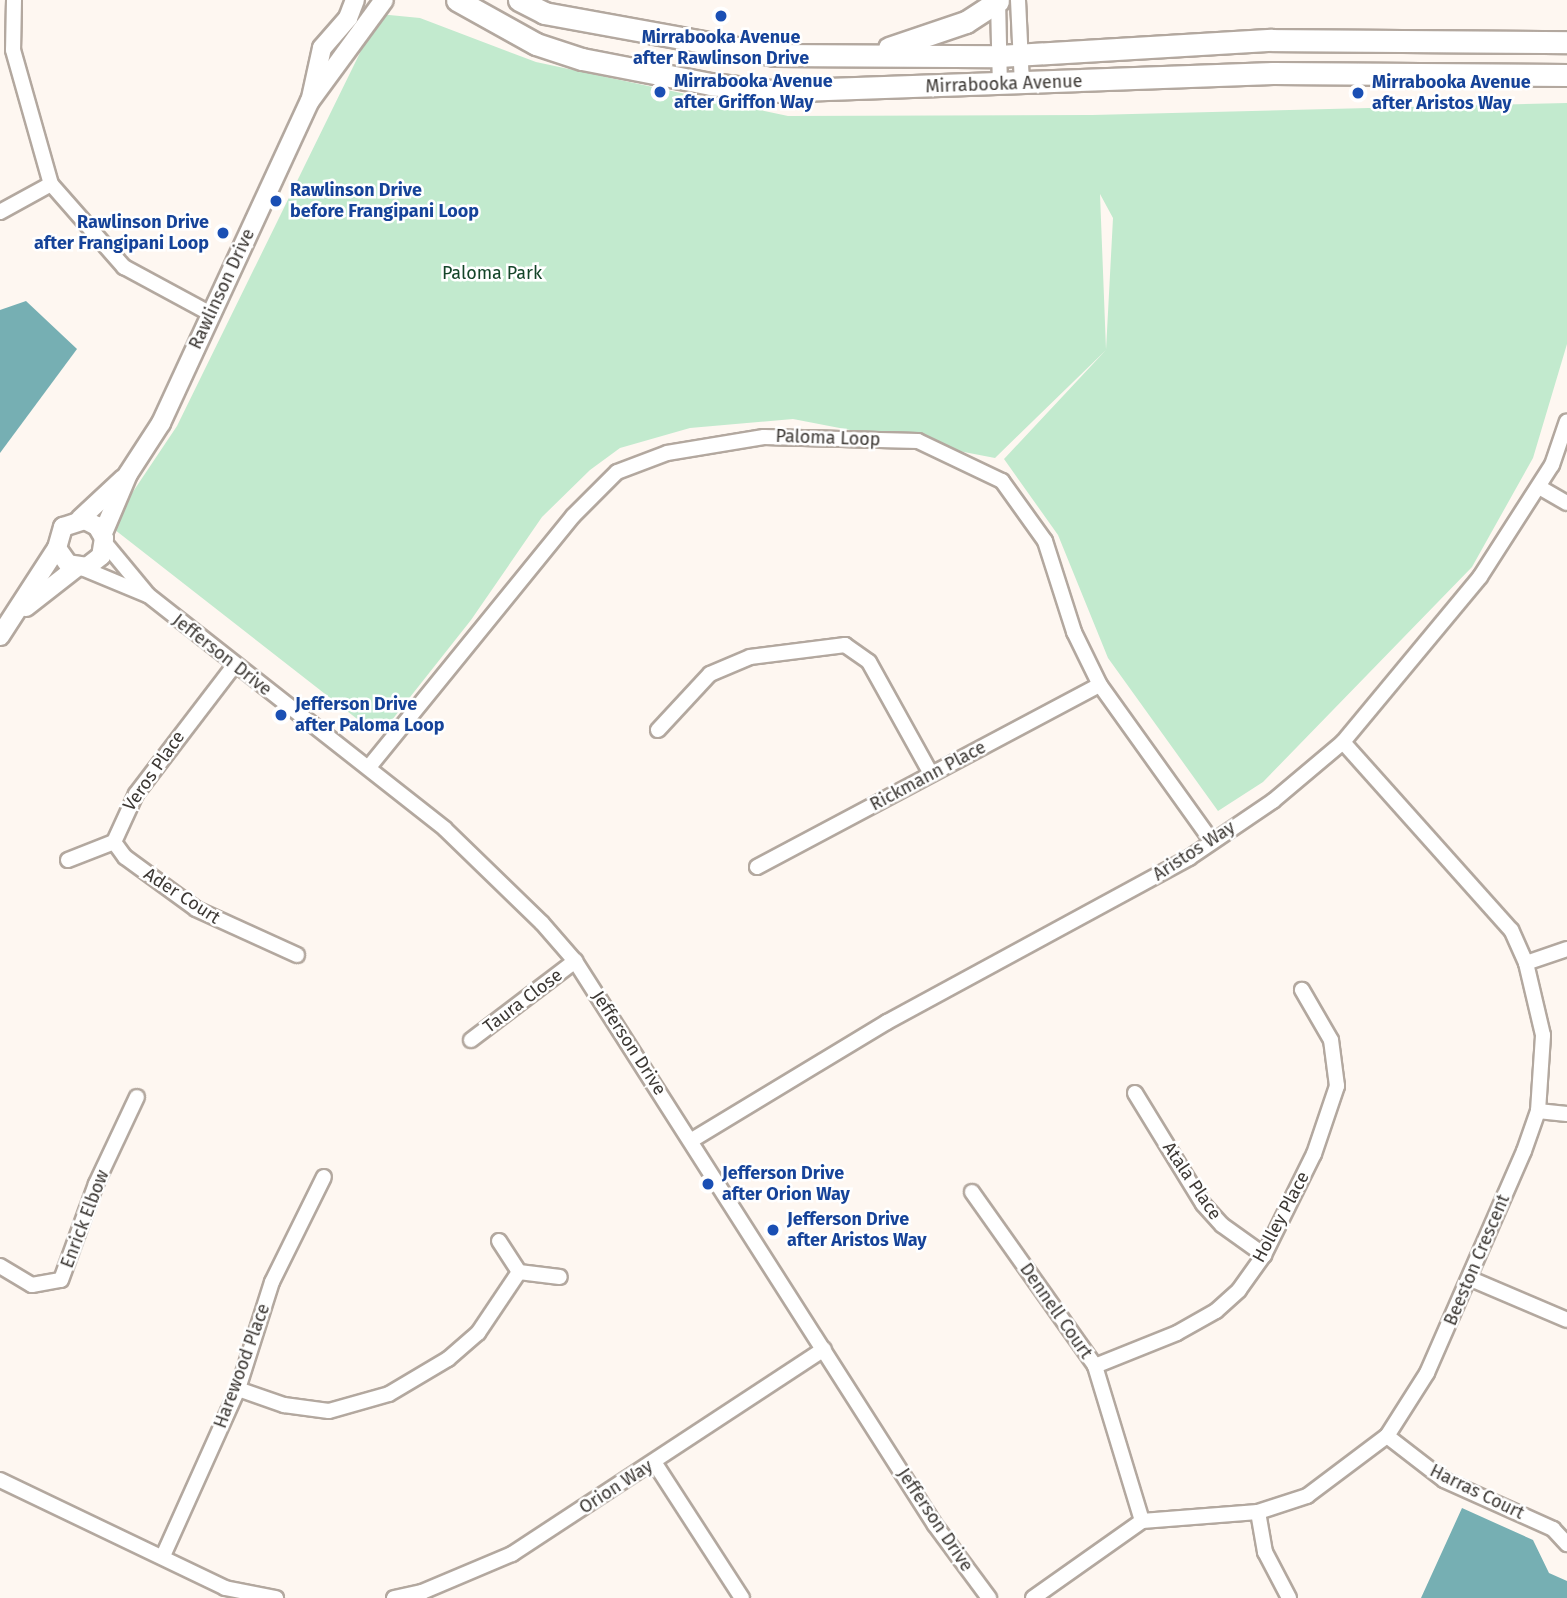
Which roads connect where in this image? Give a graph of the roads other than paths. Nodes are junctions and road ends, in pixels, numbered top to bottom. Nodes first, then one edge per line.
1 (14, 0) edge
2 (355, 0) edge
3 (384, 0) edge
4 (457, 0) edge
5 (519, 0) edge
6 (998, 0) edge
7 (1018, 0) edge
8 (1567, 42) edge
9 (7, 51) edge
10 (1021, 54) junction
11 (853, 56) junction
12 (999, 56) junction
13 (1567, 75) edge
14 (1022, 84) junction
15 (1000, 85) junction
16 (310, 101) junction
17 (51, 184) junction
18 (0, 212) edge
19 (211, 314) junction
20 (1567, 421) edge
21 (128, 474) junction
22 (1539, 487) junction
23 (1567, 503) edge
24 (80, 519) junction
25 (104, 538) junction
26 (57, 548) junction
27 (79, 567) junction
28 (148, 595) junction
29 (16, 616) junction
30 (0, 636) edge
31 (234, 666) junction
32 (1100, 685) junction
33 (658, 730) dead end
34 (1343, 742) junction
35 (369, 767) junction
36 (931, 775) junction
37 (1211, 839) junction
38 (114, 842) junction
39 (68, 860) dead end
40 (757, 867) dead end
41 (1567, 949) edge
42 (297, 955) dead end
43 (575, 961) junction
44 (1526, 963) junction
45 (1302, 989) dead end
46 (471, 1040) dead end
47 (1135, 1093) dead end
48 (136, 1097) dead end
49 (1538, 1111) junction
50 (1567, 1114) edge
51 (692, 1140) junction
52 (324, 1177) dead end
53 (972, 1192) dead end
54 (499, 1241) dead end
55 (1264, 1255) junction
56 (0, 1266) edge
57 (519, 1272) junction
58 (560, 1277) dead end
59 (1471, 1279) junction
60 (1567, 1320) edge
61 (824, 1349) junction
62 (1095, 1366) junction
63 (238, 1389) junction
64 (1387, 1436) junction
65 (654, 1462) junction
66 (0, 1480) edge
67 (1258, 1512) junction
68 (1142, 1521) junction
69 (1567, 1544) edge
70 (163, 1556) junction
71 (440, 1592) edge
72 (276, 1598) edge
73 (394, 1598) edge
74 (742, 1598) edge
75 (989, 1598) edge
76 (1033, 1598) edge
77 (1289, 1598) edge

1 - 9 street
2 - 16 street, Rawlinson Drive
3 - 16 street, Rawlinson Drive
4 - 15 main road, Mirrabooka Avenue
5 - 11 main road, Mirrabooka Avenue
6 - 11 main road
6 - 12 street
7 - 10 street
8 - 10 main road, Mirrabooka Avenue
9 - 17 street
10 - 12 main road, Mirrabooka Avenue
10 - 14 street
11 - 12 main road, Mirrabooka Avenue
12 - 15 street
13 - 14 main road, Mirrabooka Avenue
14 - 15 main road, Mirrabooka Avenue
16 - 19 street, Rawlinson Drive
17 - 18 street
17 - 19 street
19 - 21 street, Rawlinson Drive
20 - 22 street, Aristos Way
21 - 24 street, Rawlinson Drive
21 - 25 street, Rawlinson Drive
22 - 23 street
22 - 34 street, Aristos Way
24 - 25 street
24 - 26 street, Rawlinson Drive
25 - 27 street, Rawlinson Drive
25 - 28 street, Jefferson Drive
26 - 27 street
26 - 29 street, Rawlinson Drive
27 - 28 street, Jefferson Drive
27 - 29 street, Rawlinson Drive
28 - 31 street, Jefferson Drive
29 - 30 street, Rawlinson Drive
31 - 35 street, Jefferson Drive
31 - 38 street, Veros Place
32 - 35 street, Paloma Loop
32 - 36 street, Rickmann Place
32 - 37 street, Paloma Loop
33 - 36 street
34 - 37 street, Aristos Way
34 - 44 street, Beeston Crescent
35 - 43 street, Jefferson Drive
36 - 40 street, Rickmann Place
37 - 51 street, Aristos Way
38 - 39 street
38 - 42 street, Ader Court
41 - 44 street
43 - 46 street, Taura Close
43 - 51 street, Jefferson Drive
44 - 49 street, Beeston Crescent
45 - 55 street, Holley Place
47 - 55 street, Atala Place
48 - 56 street, Enrick Elbow
49 - 50 street
49 - 59 street, Beeston Crescent
51 - 61 street, Jefferson Drive
52 - 63 street, Harewood Place
53 - 62 street, Dennell Court
54 - 57 street
55 - 62 street, Holley Place
57 - 58 street
57 - 63 street
59 - 60 street
59 - 64 street, Beeston Crescent
61 - 65 street, Orion Way
61 - 75 street, Jefferson Drive
62 - 68 street, Dennell Court
63 - 70 street, Harewood Place
64 - 67 street, Beeston Crescent
64 - 69 street, Harras Court
65 - 71 street, Orion Way
65 - 74 street
66 - 70 street
67 - 68 street, Beeston Crescent
67 - 77 street
68 - 76 street
70 - 72 street
71 - 73 street, Orion Way

